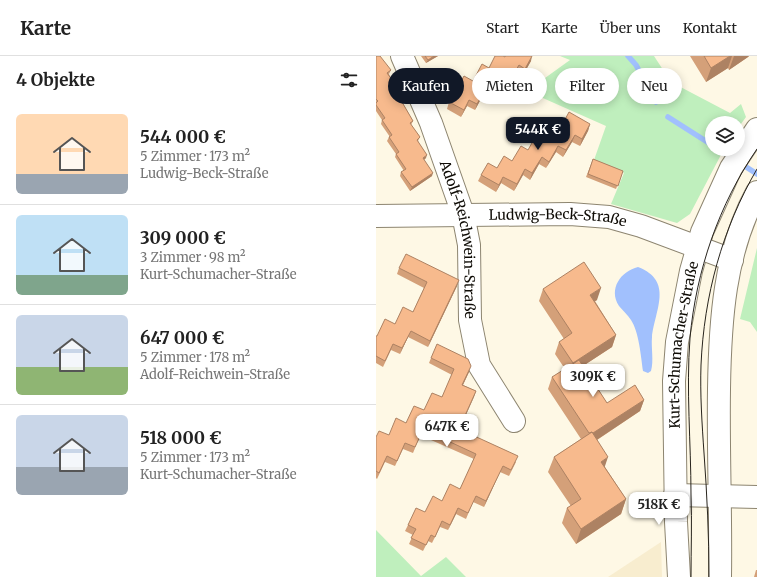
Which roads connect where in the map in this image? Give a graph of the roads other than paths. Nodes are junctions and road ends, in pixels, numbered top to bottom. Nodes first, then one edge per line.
1 (402, 56) edge
2 (756, 130) edge
3 (757, 192) edge
4 (464, 214) junction
5 (376, 216) edge
6 (699, 240) junction
7 (734, 254) junction
8 (514, 421) dead end
9 (675, 495) junction
10 (719, 496) junction
11 (757, 497) edge
12 (679, 577) edge
13 (720, 577) edge

1 - 4 street, Adolf-Reichwein-Straße
2 - 6 street, Kurt-Schumacher-Straße
3 - 7 street
4 - 5 street, Ludwig-Beck-Straße
4 - 6 street, Ludwig-Beck-Straße
4 - 8 street, Adolf-Reichwein-Straße
6 - 7 street, Ludwig-Beck-Straße
6 - 9 street, Kurt-Schumacher-Straße
7 - 10 street
9 - 10 street
9 - 12 street, Kurt-Schumacher-Straße
10 - 11 street
10 - 13 street

